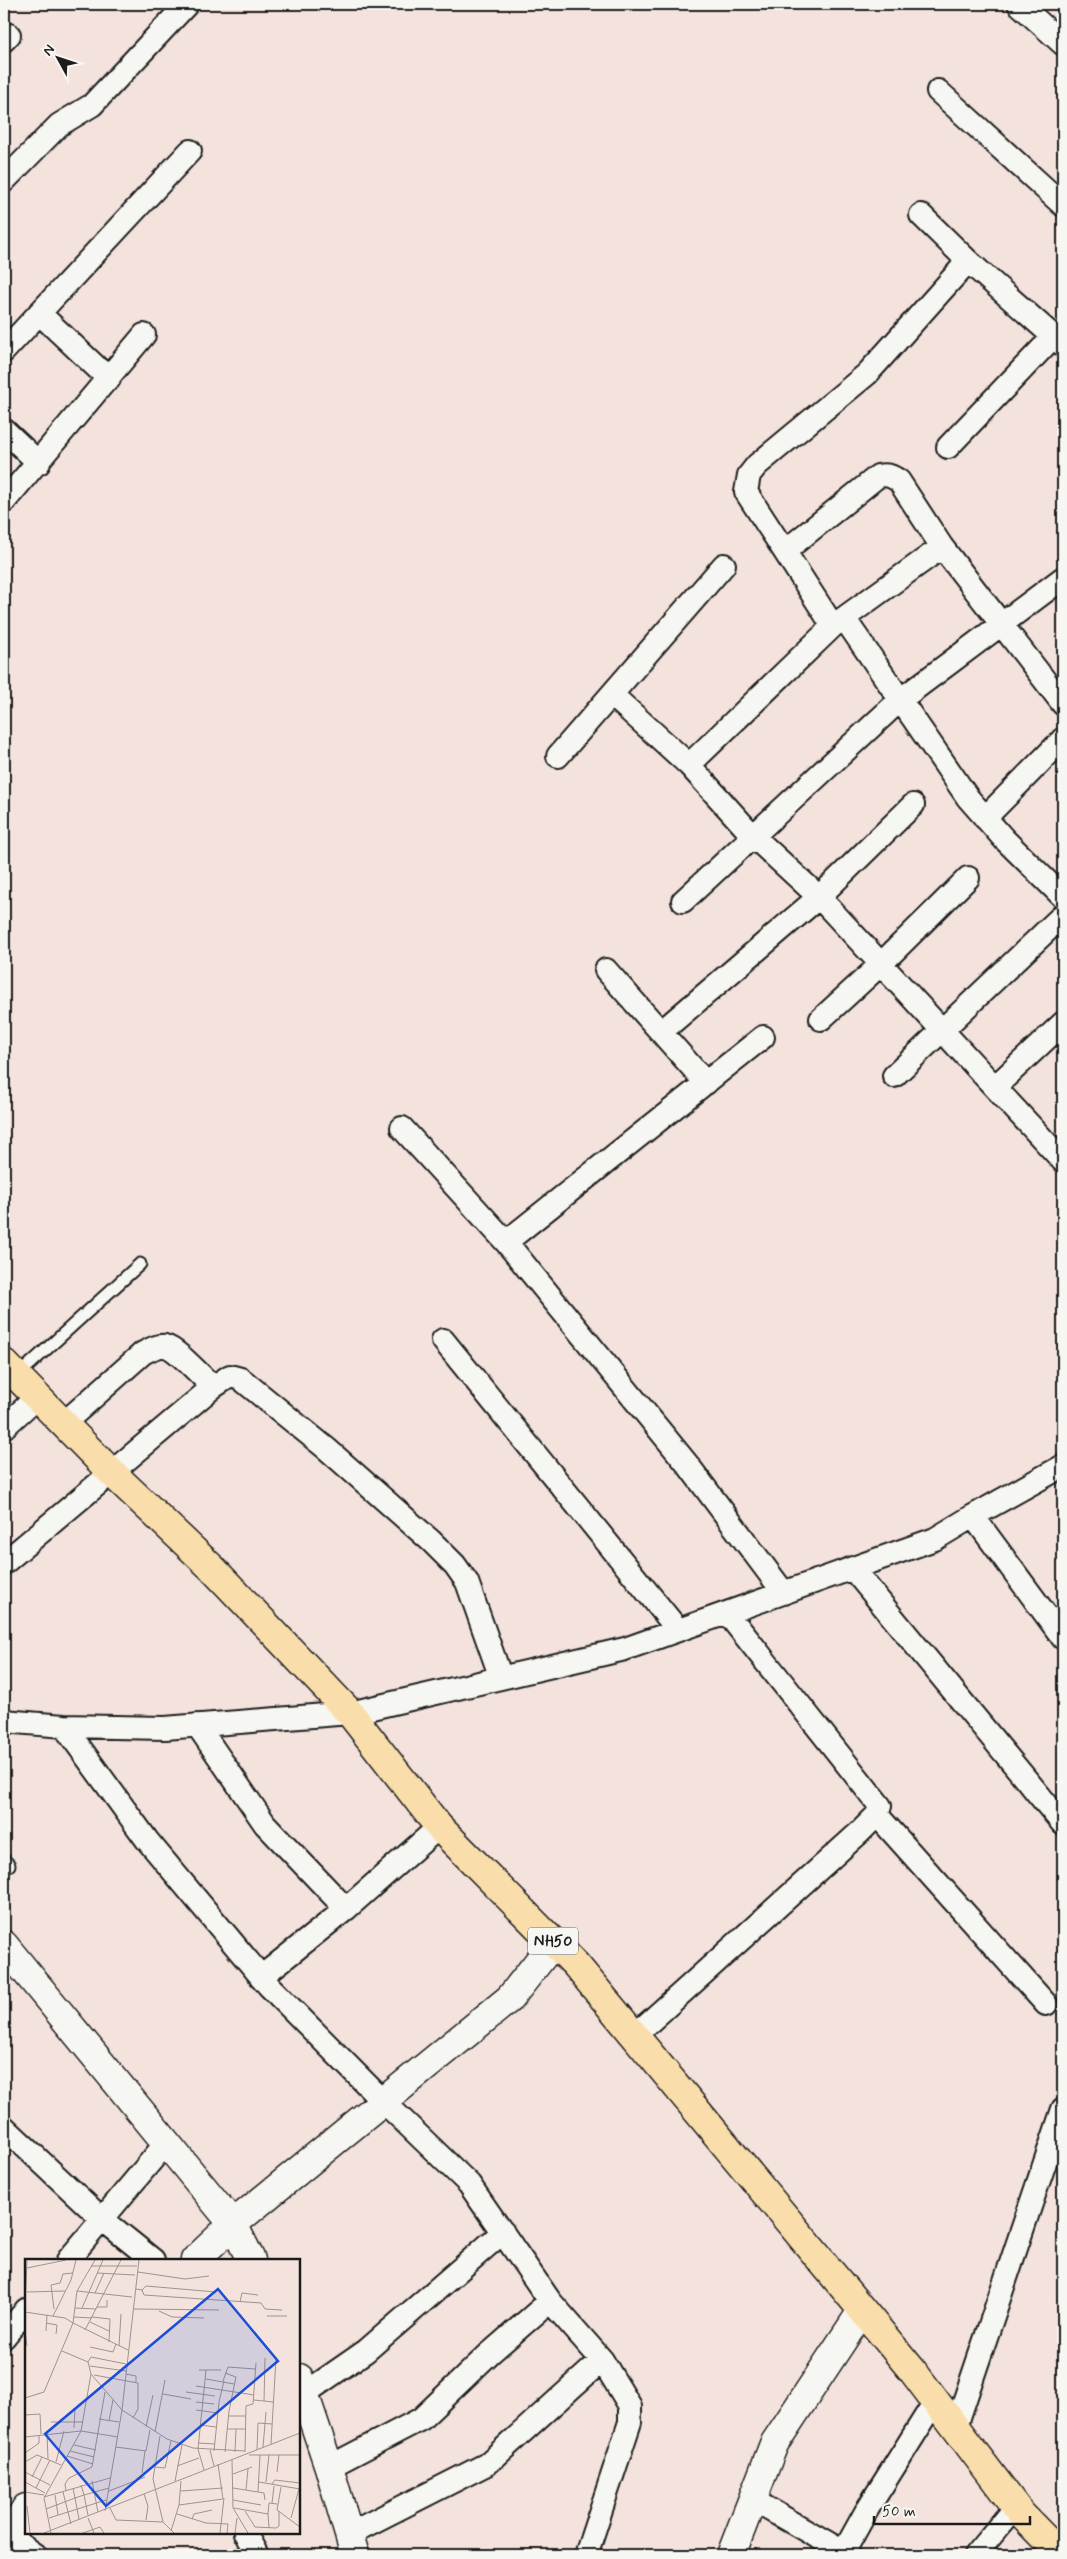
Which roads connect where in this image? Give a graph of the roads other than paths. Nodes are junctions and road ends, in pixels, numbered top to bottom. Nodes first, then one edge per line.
1 (187, 4) edge
2 (1019, 4) edge
3 (1063, 44) edge
4 (938, 91) dead end
5 (190, 152) dead end
6 (4, 181) edge
7 (1063, 205) edge
8 (921, 215) dead end
9 (968, 261) junction
10 (39, 313) junction
11 (144, 336) dead end
12 (1059, 340) edge
13 (4, 351) edge
14 (109, 378) junction
15 (4, 430) edge
16 (948, 447) dead end
17 (39, 463) junction
18 (4, 502) edge
19 (942, 547) junction
20 (785, 551) junction
21 (724, 565) dead end
22 (1063, 578) edge
23 (838, 622) junction
24 (1002, 624) junction
25 (612, 695) junction
26 (900, 700) junction
27 (1063, 704) edge
28 (1063, 740) edge
29 (558, 756) dead end
30 (689, 765) junction
31 (913, 805) dead end
32 (985, 818) junction
33 (754, 836) junction
34 (968, 878) dead end
35 (1060, 888) edge
36 (819, 897) junction
37 (683, 901) dead end
38 (1063, 915) edge
39 (881, 964) junction
40 (606, 970) dead end
41 (821, 1019) dead end
42 (1063, 1023) edge
43 (943, 1031) junction
44 (661, 1032) junction
45 (763, 1037) dead end
46 (894, 1076) dead end
47 (706, 1083) junction
48 (995, 1088) junction
49 (402, 1128) dead end
50 (1060, 1151) edge
51 (506, 1242) junction
52 (140, 1264) dead end
53 (443, 1340) dead end
54 (10, 1370) edge
55 (213, 1387) junction
56 (37, 1397) junction
57 (63, 1424) junction
58 (4, 1427) edge
59 (1063, 1466) edge
60 (111, 1472) junction
61 (972, 1516) junction
62 (4, 1563) edge
63 (852, 1568) junction
64 (784, 1593) junction
65 (727, 1613) junction
66 (678, 1630) junction
67 (1063, 1638) edge
68 (501, 1678) junction
69 (350, 1713) junction
70 (4, 1720) edge
71 (197, 1725) junction
72 (64, 1726) junction
73 (877, 1815) junction
74 (1063, 1824) edge
75 (439, 1827) junction
76 (346, 1910) junction
77 (554, 1942) junction
78 (4, 1945) edge
79 (261, 1977) junction
80 (1046, 2004) dead end
81 (634, 2036) junction
82 (384, 2102) junction
83 (1063, 2109) edge
84 (4, 2127) edge
85 (167, 2142) junction
86 (102, 2219) junction
87 (233, 2224) junction
88 (503, 2232) junction
89 (69, 2259) edge
90 (152, 2259) edge
91 (196, 2259) edge
92 (250, 2259) edge
93 (550, 2301) junction
94 (25, 2311) edge
95 (862, 2311) junction
96 (4, 2337) edge
97 (602, 2360) junction
98 (301, 2386) edge
99 (936, 2400) junction
100 (956, 2426) junction
101 (329, 2467) junction
102 (751, 2499) junction
103 (1016, 2506) junction
104 (25, 2510) edge
105 (246, 2534) edge
106 (6, 2541) edge
107 (352, 2545) edge
108 (845, 2554) edge
109 (35, 2555) edge
110 (257, 2555) edge
111 (586, 2555) edge
112 (731, 2555) edge
113 (975, 2555) edge
114 (1061, 2555) edge

1 - 6 street
2 - 3 street
4 - 7 street
5 - 10 street
8 - 9 street
9 - 12 street
9 - 20 street
10 - 13 street
10 - 14 street
11 - 14 street
12 - 16 street
14 - 17 street
15 - 17 street
17 - 18 street
19 - 20 street
19 - 23 street
19 - 24 street
20 - 23 street
21 - 25 street
22 - 24 street
23 - 26 street
23 - 30 street
24 - 26 street
24 - 27 street
25 - 29 street
25 - 30 street
26 - 32 street
26 - 33 street
28 - 32 street
30 - 33 street
31 - 36 street
32 - 35 street
33 - 36 street
33 - 37 street
34 - 39 street
36 - 39 street
36 - 44 street
38 - 43 street
39 - 41 street
39 - 43 street
40 - 44 street
42 - 48 street
43 - 46 street
43 - 48 street
44 - 47 street
45 - 47 street
47 - 51 street
48 - 50 street
49 - 51 street
51 - 64 street
52 - 54 lane
53 - 66 street
54 - 56 highway, NH50
55 - 57 street
55 - 60 street
55 - 68 street
56 - 57 highway, NH50
56 - 58 street
57 - 60 highway, NH50
59 - 61 street
60 - 62 street
60 - 69 highway, NH50
61 - 63 street
61 - 67 street
63 - 64 street
63 - 74 street
64 - 65 street
65 - 66 street
65 - 73 street
66 - 68 street
68 - 69 street
69 - 71 street
69 - 75 highway, NH50
70 - 72 street
71 - 72 street
71 - 76 street
72 - 79 street
73 - 80 street
73 - 81 street
75 - 76 street
75 - 77 highway, NH50
76 - 79 street
77 - 81 highway, NH50
77 - 82 street
78 - 85 street
79 - 82 street
81 - 95 highway, NH50
82 - 87 street
82 - 88 street
83 - 100 street
84 - 86 street
85 - 86 street
85 - 87 street
86 - 89 street
86 - 90 street
87 - 91 street
87 - 92 street
88 - 93 street
88 - 98 street
93 - 97 street
93 - 101 street
94 - 96 street
95 - 99 highway, NH50
95 - 102 street
97 - 107 street
97 - 111 street
98 - 101 street
99 - 100 highway, NH50
99 - 108 street
100 - 103 highway, NH50
101 - 107 street
102 - 108 street
102 - 112 street
103 - 113 street
103 - 114 highway, NH50
104 - 106 street
105 - 110 street
106 - 109 street

